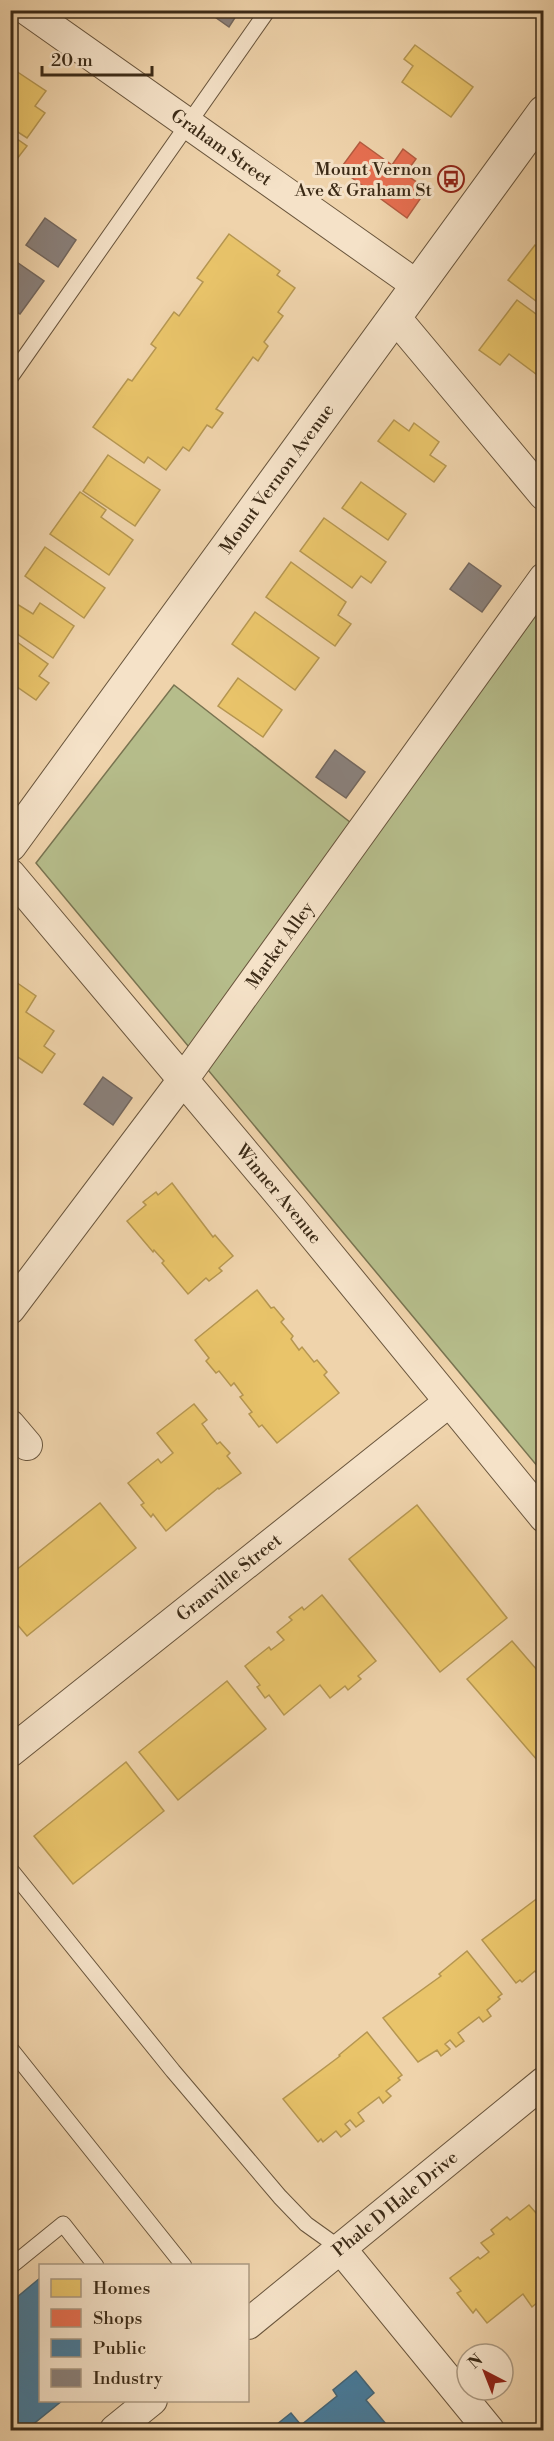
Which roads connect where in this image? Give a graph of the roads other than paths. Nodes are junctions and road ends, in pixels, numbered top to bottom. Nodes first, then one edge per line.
1 (27, 10) edge
2 (268, 10) edge
3 (543, 112) edge
4 (188, 124) junction
5 (418, 286) junction
6 (395, 317) junction
7 (10, 378) edge
8 (543, 495) edge
9 (543, 578) edge
10 (10, 845) edge
11 (10, 874) edge
12 (182, 1081) junction
13 (10, 1309) edge
14 (449, 1402) junction
15 (543, 1517) edge
16 (10, 1752) edge
17 (10, 1869) edge
18 (10, 2048) edge
19 (543, 2082) edge
20 (340, 2249) junction
21 (95, 2264) edge
22 (183, 2264) edge
23 (10, 2267) edge
24 (249, 2323) edge
25 (150, 2402) edge
26 (115, 2430) edge
27 (489, 2430) edge

1 - 4 street, Graham Street
2 - 4 lane
3 - 5 street, Mount Vernon Avenue
4 - 5 street, Graham Street
4 - 7 lane
5 - 6 street, Mount Vernon Avenue
6 - 8 street
6 - 10 street, Mount Vernon Avenue
9 - 12 street, Market Alley
11 - 12 street, Winner Avenue
12 - 13 street, Market Alley
12 - 14 street, Winner Avenue
14 - 15 street, Winner Avenue
14 - 16 street, Granville Street
17 - 20 lane
18 - 22 lane
19 - 20 street, Phale D Hale Drive
20 - 24 street, Phale D Hale Drive
20 - 27 street
21 - 23 lane
25 - 26 street

